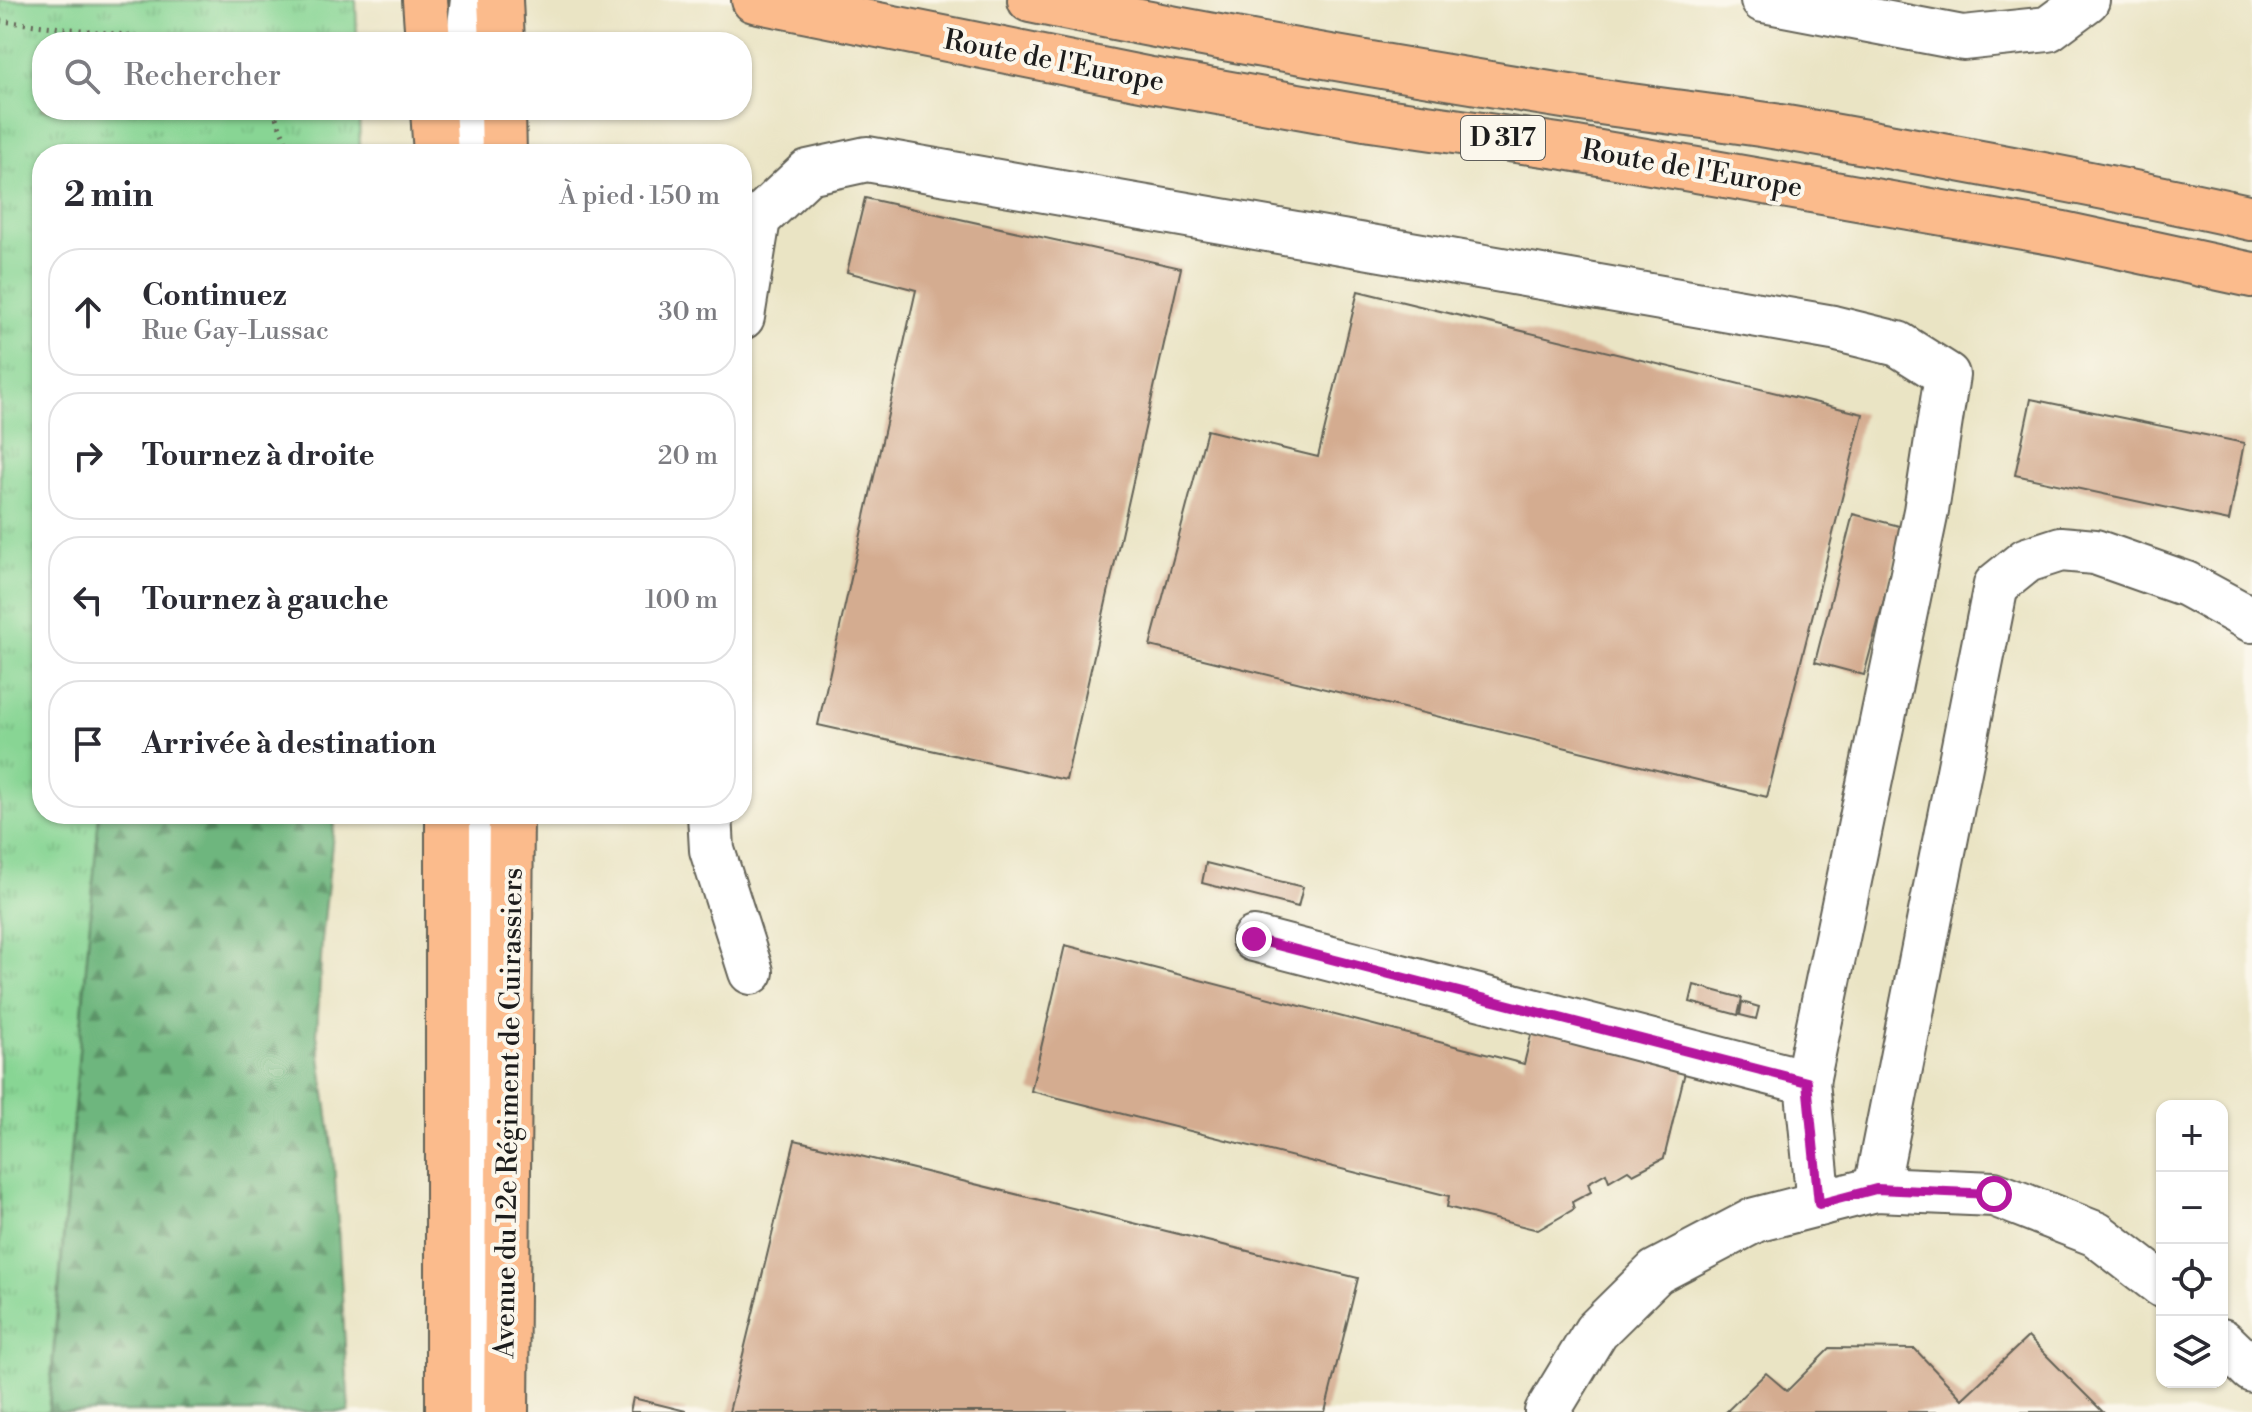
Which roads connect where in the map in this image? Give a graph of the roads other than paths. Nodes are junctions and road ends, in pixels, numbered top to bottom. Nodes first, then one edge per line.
1 (425, 0) edge
2 (754, 0) edge
3 (1030, 0) edge
4 (1763, 0) edge
5 (2087, 0) edge
6 (472, 22) edge
7 (434, 120) edge
8 (468, 120) edge
9 (503, 120) edge
10 (435, 144) edge
11 (470, 144) edge
12 (504, 144) edge
13 (2252, 218) edge
14 (752, 256) edge
15 (2252, 275) edge
16 (2252, 620) edge
17 (448, 824) edge
18 (477, 824) edge
19 (511, 824) edge
20 (711, 824) edge
21 (1254, 939) dead end
22 (751, 972) dead end
23 (1807, 1082) junction
24 (1876, 1189) junction
25 (1819, 1204) junction
26 (2156, 1280) edge
27 (2228, 1347) edge
28 (2252, 1370) edge
29 (448, 1412) edge
30 (474, 1412) edge
31 (506, 1412) edge
32 (1547, 1412) edge

1 - 6 main road
2 - 15 main road, Route de l'Europe / D 317
3 - 13 main road, Route de l'Europe / D 317
4 - 5 street
7 - 10 main road
8 - 11 street
9 - 12 main road
14 - 23 street
16 - 24 street
17 - 29 main road, Avenue du 12e Régiment de Cuirassiers
18 - 30 street
19 - 31 main road, Avenue du 12e Régiment de Cuirassiers
20 - 22 street
21 - 23 street
23 - 25 street
24 - 25 street
24 - 26 street
25 - 32 street
27 - 28 street

